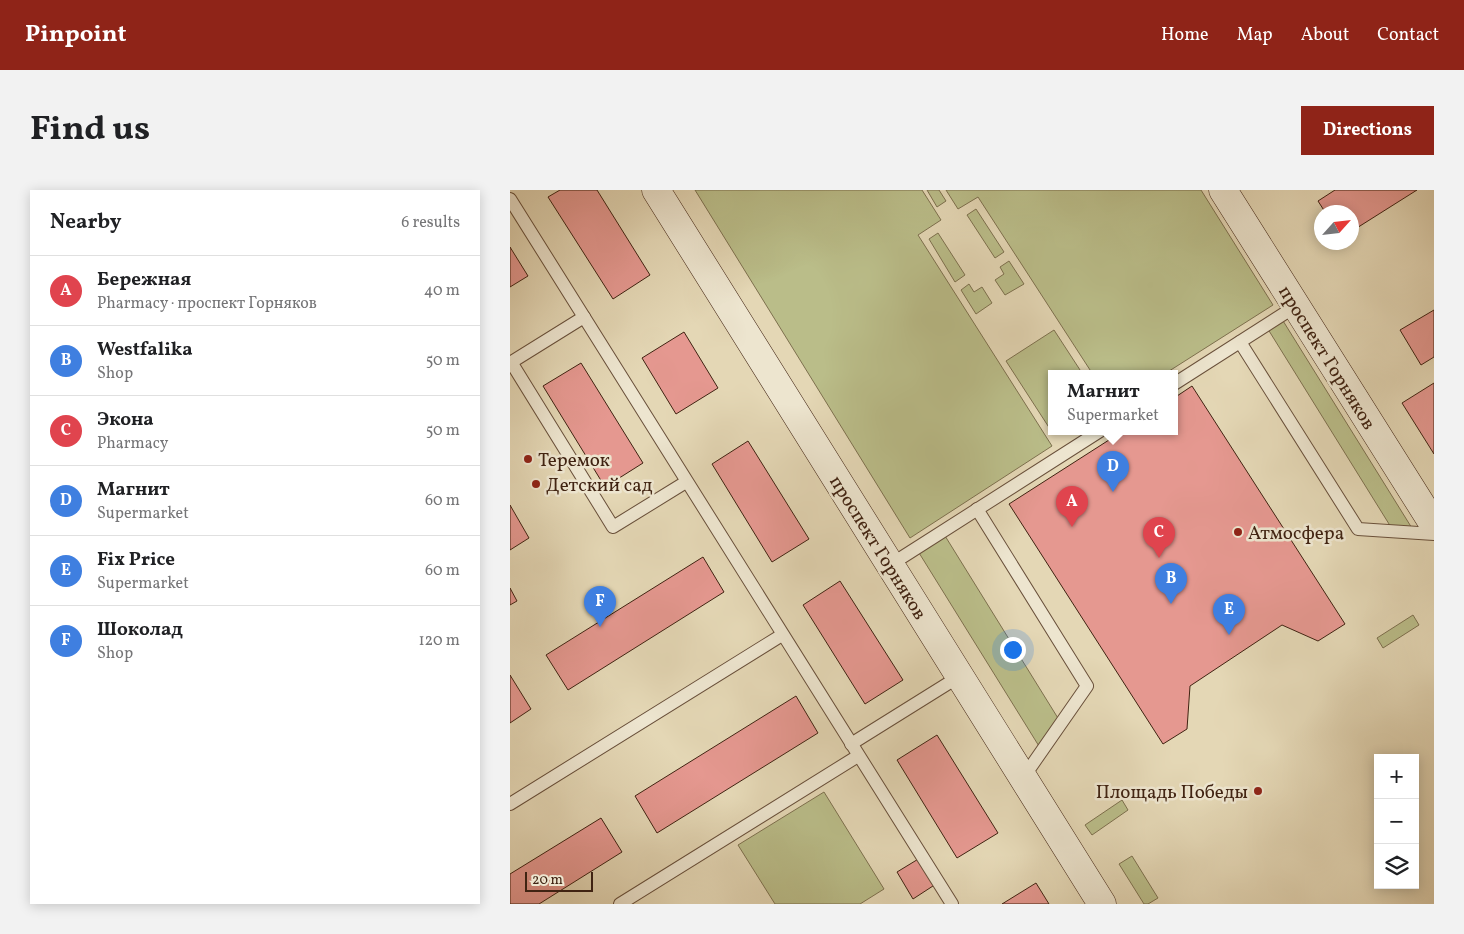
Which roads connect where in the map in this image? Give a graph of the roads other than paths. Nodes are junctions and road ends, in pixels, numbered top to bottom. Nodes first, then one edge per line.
1 (656, 190) edge
2 (1222, 190) edge
3 (510, 199) edge
4 (1296, 306) junction
5 (584, 318) junction
6 (1240, 342) junction
7 (511, 362) edge
8 (1178, 381) edge
9 (1094, 435) edge
10 (686, 482) junction
11 (977, 509) junction
12 (1434, 525) edge
13 (1434, 534) edge
14 (890, 564) junction
15 (782, 635) junction
16 (960, 676) junction
17 (851, 744) junction
18 (858, 756) junction
19 (1023, 778) junction
20 (510, 804) edge
21 (620, 904) edge
22 (952, 904) edge
23 (1102, 904) edge

1 - 14 main road, проспект Горняков
2 - 4 main road, проспект Горняков
3 - 5 lane
4 - 6 lane
4 - 12 main road, проспект Горняков
5 - 7 lane
5 - 10 lane
6 - 8 lane
6 - 13 lane
7 - 10 lane
9 - 11 lane
10 - 15 lane
11 - 14 lane
11 - 19 lane
14 - 16 main road, проспект Горняков
15 - 17 lane
15 - 20 lane
16 - 17 lane
16 - 19 main road, проспект Горняков
17 - 18 lane
18 - 21 lane
18 - 22 lane
19 - 23 main road, проспект Горняков

